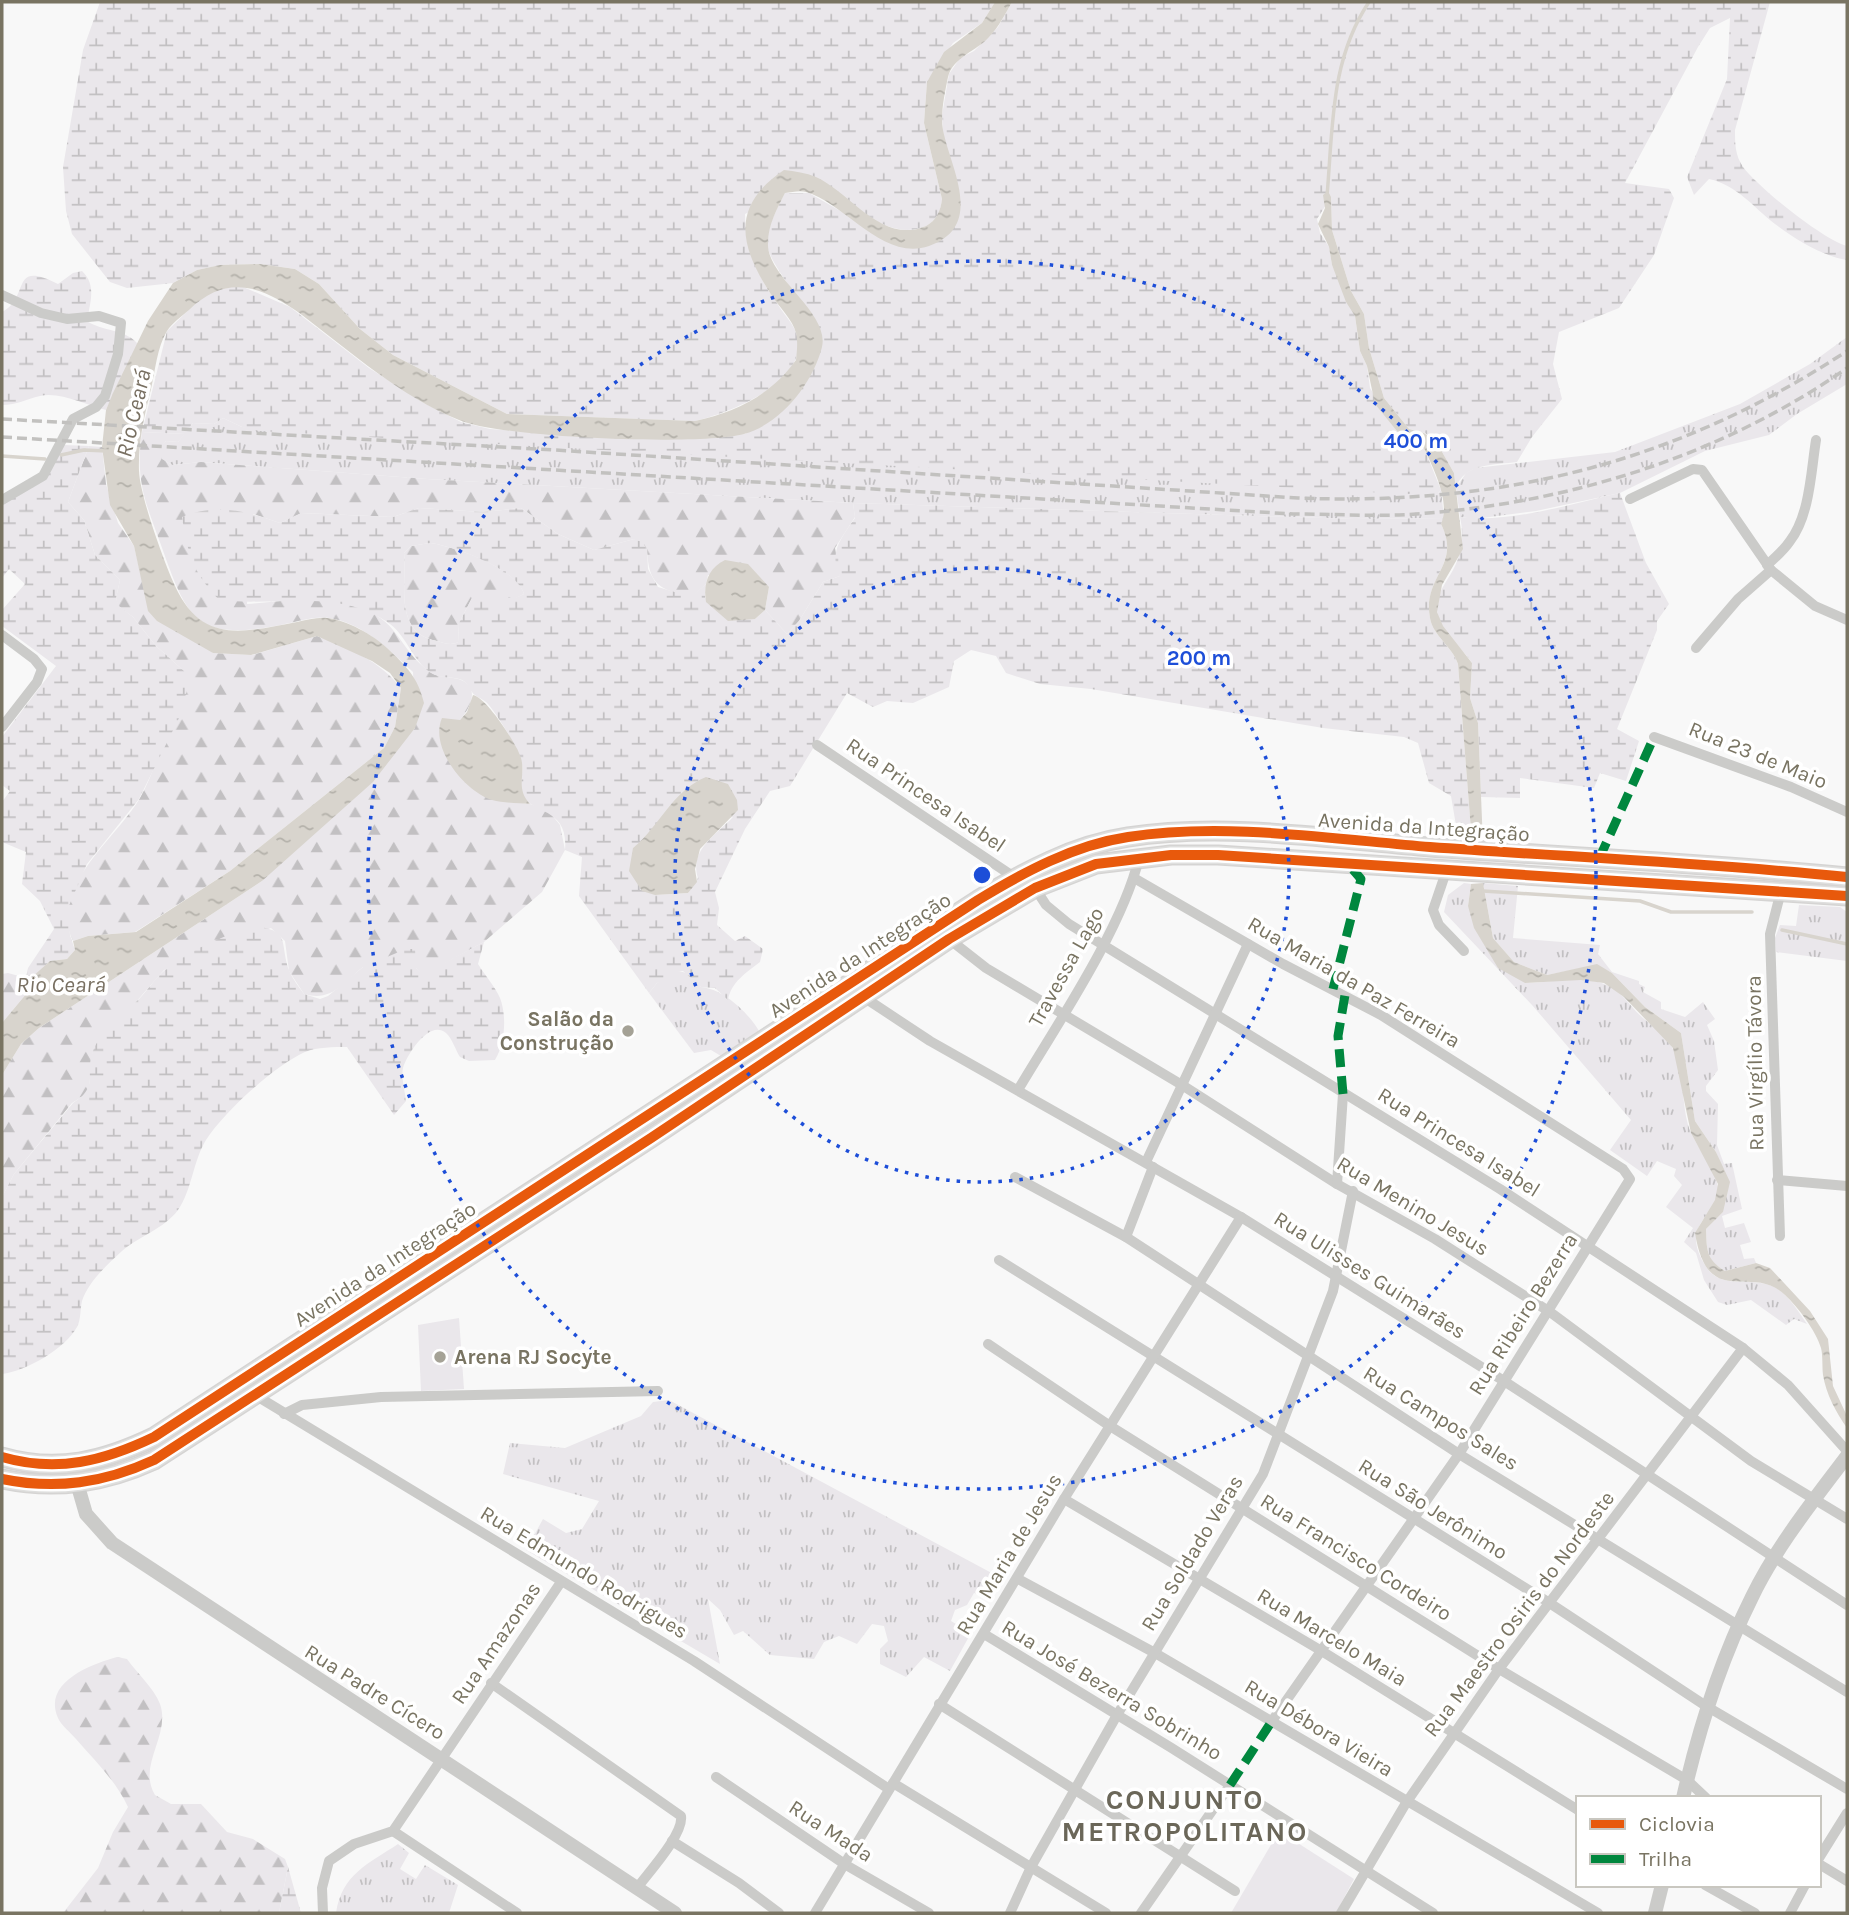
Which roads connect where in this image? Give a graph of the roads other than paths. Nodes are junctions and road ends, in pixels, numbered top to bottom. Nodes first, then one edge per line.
1 (2, 295) edge
2 (1816, 440) dead end
3 (1630, 499) dead end
4 (2, 500) edge
5 (1769, 568) junction
6 (1847, 620) edge
7 (2, 635) edge
8 (1696, 648) dead end
9 (2, 727) edge
10 (1654, 737) dead end
11 (817, 745) dead end
12 (1847, 812) edge
13 (1139, 858) junction
14 (1447, 869) junction
15 (1755, 870) junction
16 (1807, 874) junction
17 (1014, 877) junction
18 (1847, 877) edge
19 (1134, 878) junction
20 (1035, 888) junction
21 (1753, 889) junction
22 (1781, 891) junction
23 (1804, 893) junction
24 (1847, 896) edge
25 (949, 939) junction
26 (1248, 944) junction
27 (1101, 945) junction
28 (1464, 951) dead end
29 (862, 996) junction
30 (1062, 1014) junction
31 (1217, 1015) junction
32 (770, 1037) junction
33 (745, 1052) junction
34 (781, 1053) junction
35 (756, 1068) junction
36 (1182, 1085) junction
37 (1018, 1090) junction
38 (1343, 1094) junction
39 (1149, 1165) junction
40 (1623, 1169) joint
41 (1015, 1177) dead end
42 (1777, 1180) junction
43 (1337, 1184) junction
44 (1847, 1186) edge
45 (1353, 1191) junction
46 (1241, 1217) junction
47 (1780, 1236) dead end
48 (1126, 1237) junction
49 (1587, 1246) junction
50 (999, 1259) dead end
51 (1335, 1276) junction
52 (1197, 1283) junction
53 (1550, 1312) junction
54 (988, 1344) dead end
55 (1743, 1348) junction
56 (1155, 1356) junction
57 (1309, 1356) junction
58 (1504, 1381) junction
59 (658, 1391) dead end
60 (255, 1395) junction
61 (210, 1401) junction
62 (284, 1414) junction
63 (1692, 1415) junction
64 (222, 1417) junction
65 (1110, 1426) junction
66 (1279, 1436) junction
67 (1847, 1453) edge
68 (1459, 1454) junction
69 (2, 1457) edge
70 (1647, 1475) junction
71 (2, 1479) edge
72 (78, 1483) junction
73 (1815, 1498) junction
74 (1064, 1499) junction
75 (1241, 1508) junction
76 (1412, 1519) junction
77 (1847, 1519) edge
78 (1602, 1538) junction
79 (1776, 1558) junction
80 (1018, 1579) junction
81 (1199, 1580) junction
82 (561, 1582) junction
83 (1367, 1585) junction
84 (1548, 1602) junction
85 (1847, 1605) edge
86 (1739, 1627) junction
87 (984, 1634) junction
88 (1320, 1650) junction
89 (1155, 1653) junction
90 (1499, 1669) junction
91 (491, 1683) junction
92 (1847, 1692) edge
93 (939, 1704) junction
94 (1706, 1706) junction
95 (1117, 1715) junction
96 (1272, 1721) junction
97 (1453, 1734) junction
98 (441, 1759) junction
99 (716, 1777) dead end
100 (1687, 1780) junction
101 (1230, 1785) junction
102 (891, 1786) junction
103 (1847, 1789) edge
104 (1075, 1791) junction
105 (1683, 1796) edge
106 (1704, 1796) edge
107 (1406, 1803) junction
108 (1576, 1809) edge
109 (1847, 1813) edge
110 (393, 1831) junction
111 (672, 1841) junction
112 (1821, 1855) edge
113 (1180, 1857) junction
114 (846, 1864) junction
115 (1821, 1865) edge
116 (1031, 1867) junction
117 (1364, 1872) junction
118 (1847, 1881) edge
119 (1662, 1887) edge
120 (1709, 1887) edge
121 (1804, 1887) edge
122 (637, 1888) junction
123 (1235, 1891) dead end
124 (323, 1913) edge
125 (517, 1913) edge
126 (676, 1913) edge
127 (779, 1913) edge
128 (815, 1913) edge
129 (929, 1913) edge
130 (1010, 1913) edge
131 (1106, 1913) edge
132 (1141, 1913) edge
133 (1341, 1913) edge
134 (1433, 1913) edge
135 (1598, 1913) edge
136 (1655, 1913) edge
137 (1755, 1913) edge
138 (1790, 1913) edge

1 - 4 street
2 - 5 street
3 - 5 street
5 - 6 street
5 - 8 street
7 - 9 street
10 - 12 street, Rua 23 de Maio
11 - 17 street, Rua Princesa Isabel
13 - 14 main road, Avenida da Integração
13 - 19 street, Travessa Lago
13 - 20 main road, Avenida da Integração
14 - 21 main road, Avenida da Integração
14 - 28 street
15 - 16 main road, Avenida da Integração
15 - 17 main road, Avenida da Integração
15 - 21 main road
16 - 18 main road, Avenida da Integração
16 - 23 main road
17 - 32 main road, Avenida da Integração
19 - 26 street, Rua Maria da Paz Ferreira
19 - 27 street, Travessa Lago
20 - 25 main road, Avenida da Integração
20 - 27 street, Rua Princesa Isabel
21 - 22 main road, Avenida da Integração
22 - 23 main road, Avenida da Integração
22 - 42 street, Rua Virgílio Távora
23 - 24 main road, Avenida da Integração
25 - 29 main road, Avenida da Integração
25 - 30 street, Rua Menino Jesus
26 - 31 street
26 - 40 street, Rua Maria da Paz Ferreira
27 - 30 street, Travessa Lago
27 - 31 street, Rua Princesa Isabel
29 - 34 main road, Avenida da Integração
29 - 37 street, Rua Ulisses Guimarães
30 - 36 street, Rua Menino Jesus
30 - 37 street, Travessa Lago
31 - 36 street
31 - 38 street, Rua Princesa Isabel
32 - 33 main road, Avenida da Integração
32 - 34 main road
33 - 35 main road
33 - 61 main road, Avenida da Integração
34 - 35 main road, Avenida da Integração
35 - 60 main road, Avenida da Integração
36 - 39 street
36 - 43 street, Rua Menino Jesus
37 - 39 street, Rua Ulisses Guimarães
38 - 43 street
38 - 49 street, Rua Princesa Isabel
39 - 46 street, Rua Ulisses Guimarães
39 - 48 street
40 - 49 street, Rua Ribeiro Bezerra
41 - 48 street, Rua Campos Sales
42 - 44 street
42 - 47 street, Rua Virgílio Távora
43 - 45 street, Rua Menino Jesus
45 - 51 street, Rua Soldado Veras
45 - 53 street, Rua Menino Jesus
46 - 51 street, Rua Ulisses Guimarães
46 - 52 street, Rua Maria de Jesus
48 - 52 street, Rua Campos Sales
49 - 53 street, Rua Ribeiro Bezerra
49 - 55 street, Rua Princesa Isabel
50 - 56 street, Rua São Jerônimo
51 - 57 street, Rua Soldado Veras
51 - 58 street, Rua Ulisses Guimarães
52 - 56 street, Rua Maria de Jesus
52 - 57 street, Rua Campos Sales
53 - 58 street, Rua Ribeiro Bezerra
53 - 63 street, Rua Menino Jesus
54 - 65 street, Rua Francisco Cordeiro
55 - 63 street, Rua Maestro Osiris do Nordeste
55 - 67 street, Rua Princesa Isabel
56 - 65 street, Rua Maria de Jesus
56 - 66 street, Rua São Jerônimo
57 - 66 street, Rua Soldado Veras
57 - 68 street, Rua Campos Sales
58 - 68 street, Rua Ribeiro Bezerra
58 - 70 street, Rua Ulisses Guimarães
59 - 62 street
60 - 62 street, Rua Edmundo Rodrigues
60 - 64 main road, Avenida da Integração
61 - 64 main road
61 - 69 main road, Avenida da Integração
62 - 82 street, Rua Edmundo Rodrigues
63 - 70 street, Rua Maestro Osiris do Nordeste
63 - 73 street, Rua Menino Jesus
64 - 72 main road, Avenida da Integração
65 - 74 street, Rua Maria de Jesus
65 - 75 street, Rua Francisco Cordeiro
66 - 75 street, Rua Soldado Veras
66 - 76 street, Rua São Jerônimo
67 - 73 street
68 - 76 street, Rua Ribeiro Bezerra
68 - 78 street, Rua Campos Sales
70 - 78 street, Rua Maestro Osiris do Nordeste
70 - 79 street, Rua Ulisses Guimarães
71 - 72 main road, Avenida da Integração
72 - 98 street, Rua Padre Cícero
73 - 77 street, Rua Menino Jesus
73 - 79 street
74 - 80 street, Rua Maria de Jesus
74 - 81 street, Rua Marcelo Maia
75 - 81 street, Rua Soldado Veras
75 - 83 street, Rua Francisco Cordeiro
76 - 83 street, Rua Ribeiro Bezerra
76 - 84 street, Rua São Jerônimo
78 - 84 street, Rua Maestro Osiris do Nordeste
78 - 86 street, Rua Campos Sales
79 - 85 street, Rua Ulisses Guimarães
79 - 86 street
80 - 87 street, Rua Maria de Jesus
80 - 89 street, Rua Débora Vieira
81 - 88 street, Rua Marcelo Maia
81 - 89 street, Rua Soldado Veras
82 - 91 street, Rua Amazonas
82 - 102 street, Rua Edmundo Rodrigues
83 - 88 street, Rua Ribeiro Bezerra
83 - 90 street, Rua Francisco Cordeiro
84 - 90 street, Rua Maestro Osiris do Nordeste
84 - 94 street, Rua São Jerônimo
86 - 92 street, Rua Campos Sales
86 - 94 street
87 - 93 street, Rua Maria de Jesus
87 - 95 street, Rua José Bezerra Sobrinho
88 - 96 street, Rua Ribeiro Bezerra
88 - 97 street, Rua Marcelo Maia
89 - 95 street, Rua Soldado Veras
89 - 96 street, Rua Débora Vieira
90 - 97 street, Rua Maestro Osiris do Nordeste
90 - 100 street, Rua Francisco Cordeiro
91 - 98 street, Rua Amazonas
91 - 111 street
93 - 102 street, Rua Maria de Jesus
93 - 104 street
94 - 100 street
94 - 103 street, Rua São Jerônimo
95 - 101 street, Rua José Bezerra Sobrinho
95 - 104 street, Rua Soldado Veras
96 - 107 street, Rua Débora Vieira
97 - 107 street, Rua Maestro Osiris do Nordeste
97 - 108 street, Rua Marcelo Maia
98 - 110 street, Rua Amazonas
98 - 122 street, Rua Padre Cícero
99 - 114 street, Rua Mada
100 - 105 street
100 - 106 street, Rua Francisco Cordeiro
101 - 113 street
101 - 117 street, Rua José Bezerra Sobrinho
102 - 114 street, Rua Maria de Jesus
102 - 116 street, Rua Edmundo Rodrigues
104 - 113 street
104 - 116 street, Rua Soldado Veras
107 - 117 street, Rua Maestro Osiris do Nordeste
107 - 135 street, Rua Débora Vieira
109 - 112 street
110 - 124 street
110 - 125 street
111 - 122 street
111 - 127 street
113 - 123 street
113 - 132 street
114 - 128 street, Rua Maria de Jesus
114 - 129 street, Rua Mada
115 - 118 street
116 - 130 street, Rua Soldado Veras
116 - 131 street, Rua Edmundo Rodrigues
117 - 133 street, Rua Maestro Osiris do Nordeste
117 - 134 street, Rua José Bezerra Sobrinho
119 - 136 street
120 - 137 street
121 - 138 street
122 - 126 street, Rua Padre Cícero

